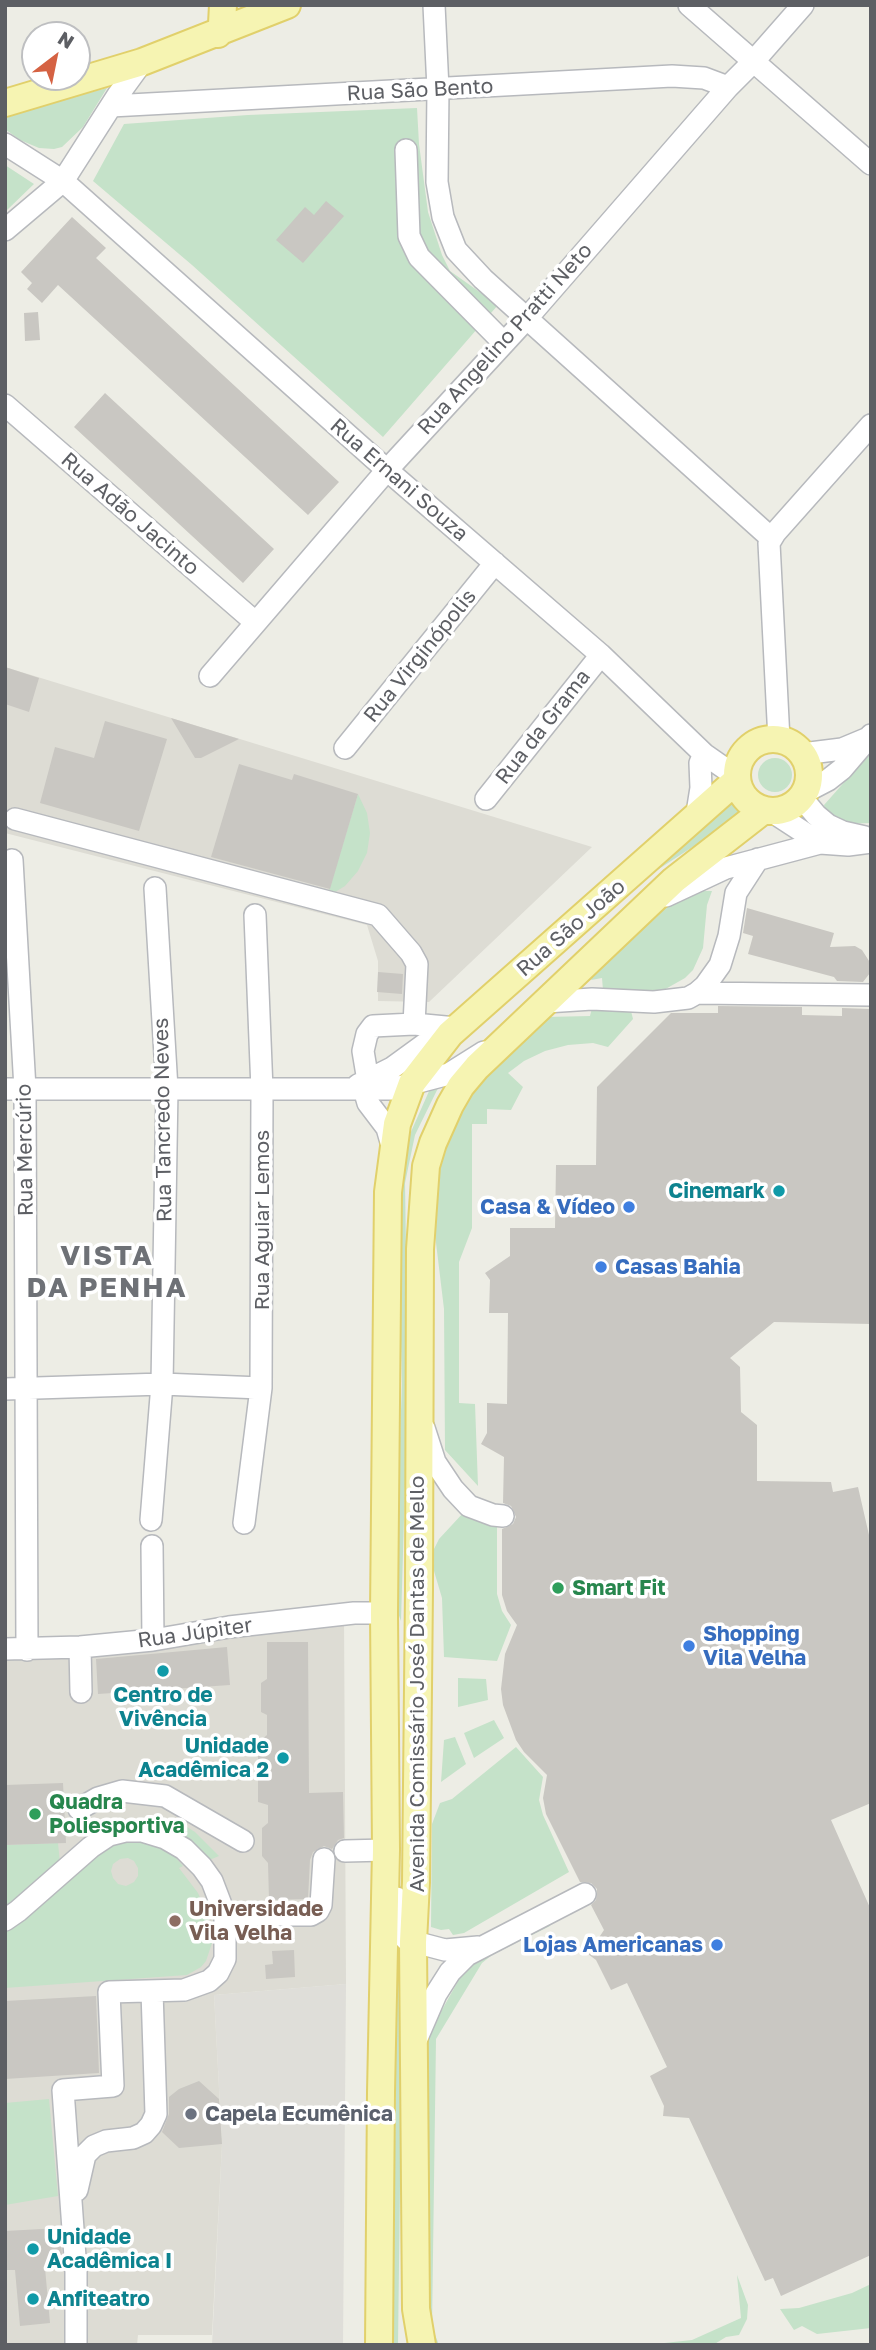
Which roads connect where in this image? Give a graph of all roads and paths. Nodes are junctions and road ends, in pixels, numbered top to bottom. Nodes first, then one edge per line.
1 (223, 5) edge
2 (287, 5) edge
3 (434, 5) edge
4 (689, 5) edge
5 (803, 5) edge
6 (218, 34) junction
7 (142, 62) junction
8 (753, 62) junction
9 (728, 87) junction
10 (438, 89) junction
11 (5, 103) edge
12 (111, 106) junction
13 (5, 144) edge
14 (87, 144) junction
15 (407, 149) dead end
16 (35, 162) junction
17 (871, 164) edge
18 (63, 181) junction
19 (5, 230) edge
20 (528, 317) junction
21 (504, 343) junction
22 (5, 405) edge
23 (871, 425) edge
24 (387, 470) junction
25 (771, 538) junction
26 (495, 563) junction
27 (255, 622) junction
28 (601, 655) junction
29 (210, 676) dead end
30 (869, 737) edge
31 (779, 740) junction
32 (345, 748) dead end
33 (704, 754) junction
34 (802, 754) junction
35 (737, 778) junction
36 (803, 795) junction
37 (486, 799) dead end
38 (768, 810) junction
39 (697, 813) junction
40 (15, 819) dead end
41 (871, 840) edge
42 (820, 843) junction
43 (758, 859) junction
44 (12, 860) dead end
45 (155, 888) dead end
46 (649, 905) junction
47 (255, 915) dead end
48 (697, 993) junction
49 (871, 996) edge
50 (546, 1002) junction
51 (414, 1024) junction
52 (453, 1031) junction
53 (497, 1046) junction
54 (412, 1083) junction
55 (361, 1086) junction
56 (15, 1089) edge
57 (167, 1089) junction
58 (262, 1090) junction
59 (393, 1151) junction
60 (162, 1384) junction
61 (261, 1388) junction
62 (419, 1388) junction
63 (5, 1389) edge
64 (27, 1389) junction
65 (503, 1516) dead end
66 (151, 1520) dead end
67 (244, 1523) dead end
68 (152, 1545) dead end
69 (384, 1613) junction
70 (153, 1640) junction
71 (80, 1647) junction
72 (5, 1649) edge
73 (27, 1650) junction
74 (82, 1692) dead end
75 (79, 1809) dead end
76 (243, 1841) dead end
77 (386, 1843) junction
78 (345, 1851) dead end
79 (324, 1860) dead end
80 (585, 1894) dead end
81 (225, 1915) junction
82 (5, 1920) edge
83 (414, 1942) junction
84 (482, 1945) junction
85 (152, 1991) junction
86 (414, 2050) junction
87 (72, 2210) junction
88 (76, 2345) edge
89 (379, 2345) edge
90 (422, 2345) edge

1 - 6 main road
2 - 6 main road
3 - 10 street
4 - 8 street
5 - 8 street, Rua Angelino Pratti Neto
6 - 7 main road
7 - 11 main road
7 - 12 street
8 - 9 street, Rua Angelino Pratti Neto
8 - 17 street
9 - 10 street, Rua São Bento
9 - 20 street, Rua Angelino Pratti Neto
10 - 12 street, Rua São Bento
10 - 20 street
12 - 14 street
13 - 16 street, Rua Ernani Souza
14 - 16 street
14 - 18 street
15 - 21 street
16 - 18 street, Rua Ernani Souza
18 - 19 street
18 - 24 street, Rua Ernani Souza
20 - 21 street, Rua Angelino Pratti Neto
20 - 25 street
21 - 24 street, Rua Angelino Pratti Neto
22 - 27 street, Rua Adão Jacinto
23 - 25 street
24 - 26 street, Rua Ernani Souza
24 - 27 street, Rua Angelino Pratti Neto
25 - 31 street
26 - 28 street, Rua Ernani Souza
26 - 32 street, Rua Virginópolis
27 - 29 street, Rua Angelino Pratti Neto
28 - 33 street, Rua Ernani Souza
28 - 37 street, Rua da Grama
30 - 34 street
30 - 36 street
31 - 34 main road
31 - 35 main road
33 - 35 street, Rua Ernani Souza
33 - 39 street
34 - 36 main road
35 - 38 main road
35 - 39 main road, Rua São João
36 - 38 main road
36 - 41 street
38 - 42 street
38 - 46 main road, Rua São João
39 - 52 main road, Rua São João
40 - 51 street
41 - 42 street
42 - 43 street
43 - 46 street
43 - 48 street
44 - 56 street, Rua Mercúrio
45 - 57 street, Rua Tancredo Neves
46 - 50 main road, Rua São João
47 - 58 street, Rua Aguiar Lemos
48 - 49 street
48 - 50 street
50 - 53 main road, Rua São João
51 - 52 street
51 - 55 street
52 - 54 main road, Rua São João
52 - 55 street
53 - 54 street
53 - 62 main road, Avenida Comissário José Dantas de Mello
54 - 55 street
54 - 59 main road, Avenida Comissário José Dantas de Mello
55 - 58 street
55 - 59 street
56 - 57 street
56 - 64 street, Rua Mercúrio
57 - 58 street
57 - 60 street, Rua Tancredo Neves
58 - 61 street, Rua Aguiar Lemos
59 - 69 main road, Avenida Comissário José Dantas de Mello
60 - 61 street
60 - 64 street
60 - 66 street, Rua Tancredo Neves
61 - 67 street, Rua Aguiar Lemos
62 - 65 street
62 - 83 main road, Avenida Comissário José Dantas de Mello
63 - 64 street
64 - 73 street, Rua Mercúrio
68 - 70 street
69 - 70 street, Rua Júpiter
69 - 77 main road, Avenida Comissário José Dantas de Mello
70 - 71 street, Rua Júpiter
71 - 73 street, Rua Júpiter
71 - 74 street
72 - 73 street, Rua Júpiter
75 - 76 street
77 - 78 street
77 - 83 street
77 - 89 main road, Avenida Comissário José Dantas de Mello
79 - 81 street
80 - 84 street
81 - 82 street
81 - 85 street
83 - 84 street
83 - 86 main road, Avenida Comissário José Dantas de Mello
84 - 86 street
85 - 87 street
85 - 87 street
86 - 90 main road, Avenida Comissário José Dantas de Mello
87 - 88 street

